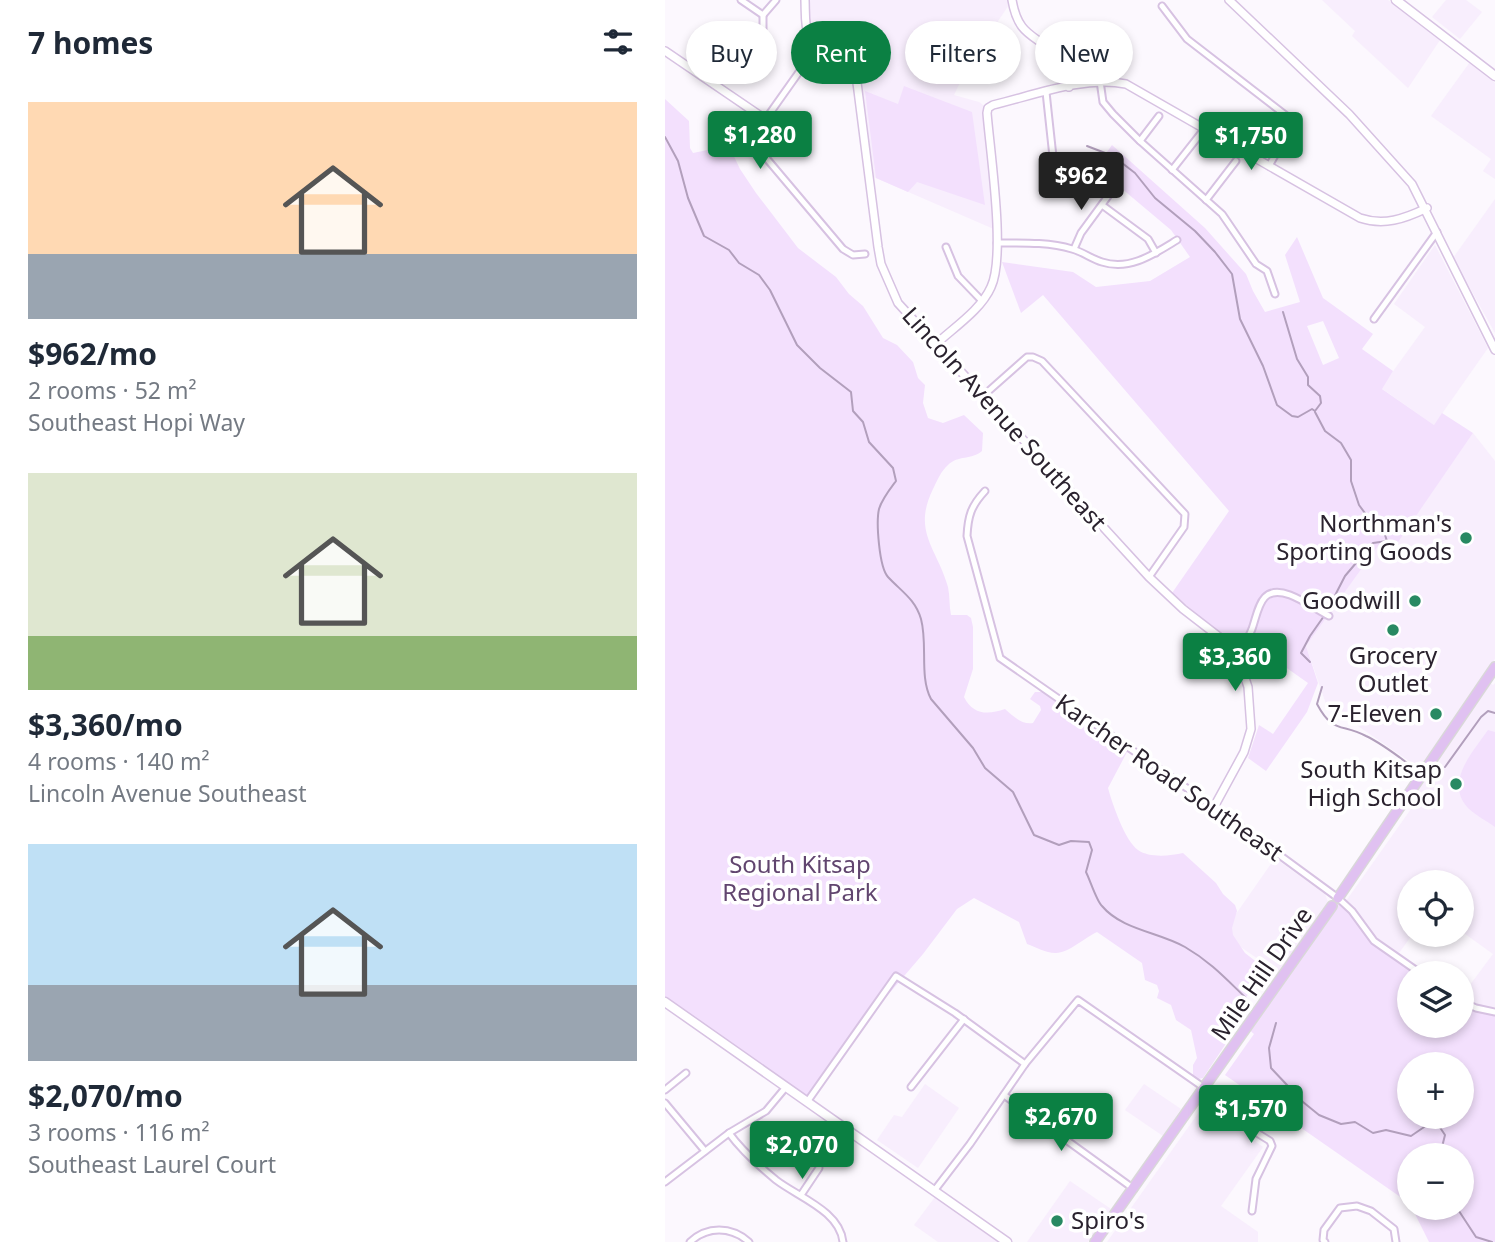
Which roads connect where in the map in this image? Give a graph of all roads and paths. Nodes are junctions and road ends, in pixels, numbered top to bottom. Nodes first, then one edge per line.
1 (741, 0) edge
2 (776, 0) edge
3 (805, 0) edge
4 (1013, 0) edge
5 (1229, 0) edge
6 (1396, 0) edge
7 (1162, 6) dead end
8 (763, 15) junction
9 (763, 21) edge
10 (806, 21) edge
11 (665, 51) edge
12 (1495, 76) edge
13 (791, 83) edge
14 (857, 84) edge
15 (1084, 84) edge
16 (1100, 84) edge
17 (1119, 84) edge
18 (1069, 87) junction
19 (1045, 92) junction
20 (1159, 116) dead end
21 (765, 119) junction
22 (1205, 128) junction
23 (1140, 141) junction
24 (1236, 161) dead end
25 (1054, 166) dead end
26 (1269, 166) junction
27 (1172, 170) junction
28 (1114, 188) dead end
29 (1206, 200) junction
30 (1101, 205) junction
31 (1426, 208) junction
32 (1437, 232) junction
33 (1177, 240) dead end
34 (997, 243) junction
35 (946, 247) dead end
36 (1074, 250) junction
37 (1156, 253) junction
38 (865, 254) dead end
39 (1275, 294) dead end
40 (982, 301) junction
41 (1374, 319) dead end
42 (935, 345) junction
43 (1495, 350) edge
44 (983, 396) junction
45 (985, 491) dead end
46 (1149, 577) junction
47 (1329, 616) dead end
48 (1237, 659) junction
49 (1495, 667) edge
50 (1213, 807) junction
51 (1335, 902) junction
52 (1403, 961) edge
53 (665, 1002) edge
54 (1474, 1007) edge
55 (1495, 1012) edge
56 (964, 1020) junction
57 (1025, 1064) junction
58 (686, 1073) dead end
59 (786, 1087) junction
60 (911, 1087) dead end
61 (1205, 1088) junction
62 (665, 1090) edge
63 (1005, 1095) junction
64 (807, 1102) junction
65 (665, 1103) edge
66 (729, 1133) junction
67 (705, 1151) junction
68 (820, 1168) dead end
69 (665, 1182) edge
70 (1134, 1189) junction
71 (934, 1191) junction
72 (801, 1195) junction
73 (1252, 1211) dead end
74 (690, 1242) edge
75 (749, 1242) edge
76 (843, 1242) edge
77 (1007, 1242) edge
78 (1094, 1242) edge
79 (1325, 1242) edge
80 (1396, 1242) edge

1 - 8 street
2 - 8 street
3 - 10 street
4 - 18 street
5 - 31 street
6 - 12 main road
7 - 26 street
8 - 9 street
11 - 21 street
13 - 21 street
14 - 42 street, Lincoln Avenue Southeast
15 - 18 street
16 - 23 street
17 - 22 street
18 - 19 street
19 - 25 street
19 - 34 street
20 - 23 street
21 - 38 street
22 - 26 street
22 - 27 street
23 - 27 street
24 - 29 street
26 - 31 street
27 - 29 street
28 - 30 street
29 - 39 street
30 - 36 street
30 - 37 street
31 - 32 street
32 - 41 street
32 - 43 street
33 - 37 street
34 - 36 street
34 - 40 street
35 - 40 street
36 - 37 street
40 - 42 street
42 - 44 street, Lincoln Avenue Southeast
44 - 46 street, Lincoln Avenue Southeast
44 - 46 street
45 - 50 street, Karcher Road Southeast
46 - 48 street, Lincoln Avenue Southeast
47 - 48 street
48 - 50 street, Lincoln Avenue Southeast
49 - 51 main road, Mile Hill Drive
50 - 51 street, Karcher Road Southeast
51 - 52 street, Karcher Road Southeast
51 - 61 main road, Mile Hill Drive
53 - 59 main road
54 - 55 street
56 - 57 street
56 - 60 street
56 - 64 street
57 - 61 street
57 - 63 street
58 - 62 street
59 - 64 main road
59 - 66 street
61 - 70 main road, Mile Hill Drive
61 - 73 street
63 - 70 street
63 - 71 street
64 - 71 main road
65 - 67 street
66 - 67 street
66 - 72 street
67 - 69 street
68 - 72 street
70 - 78 main road, Mile Hill Drive
71 - 77 main road
72 - 76 street
74 - 75 street
79 - 80 street

